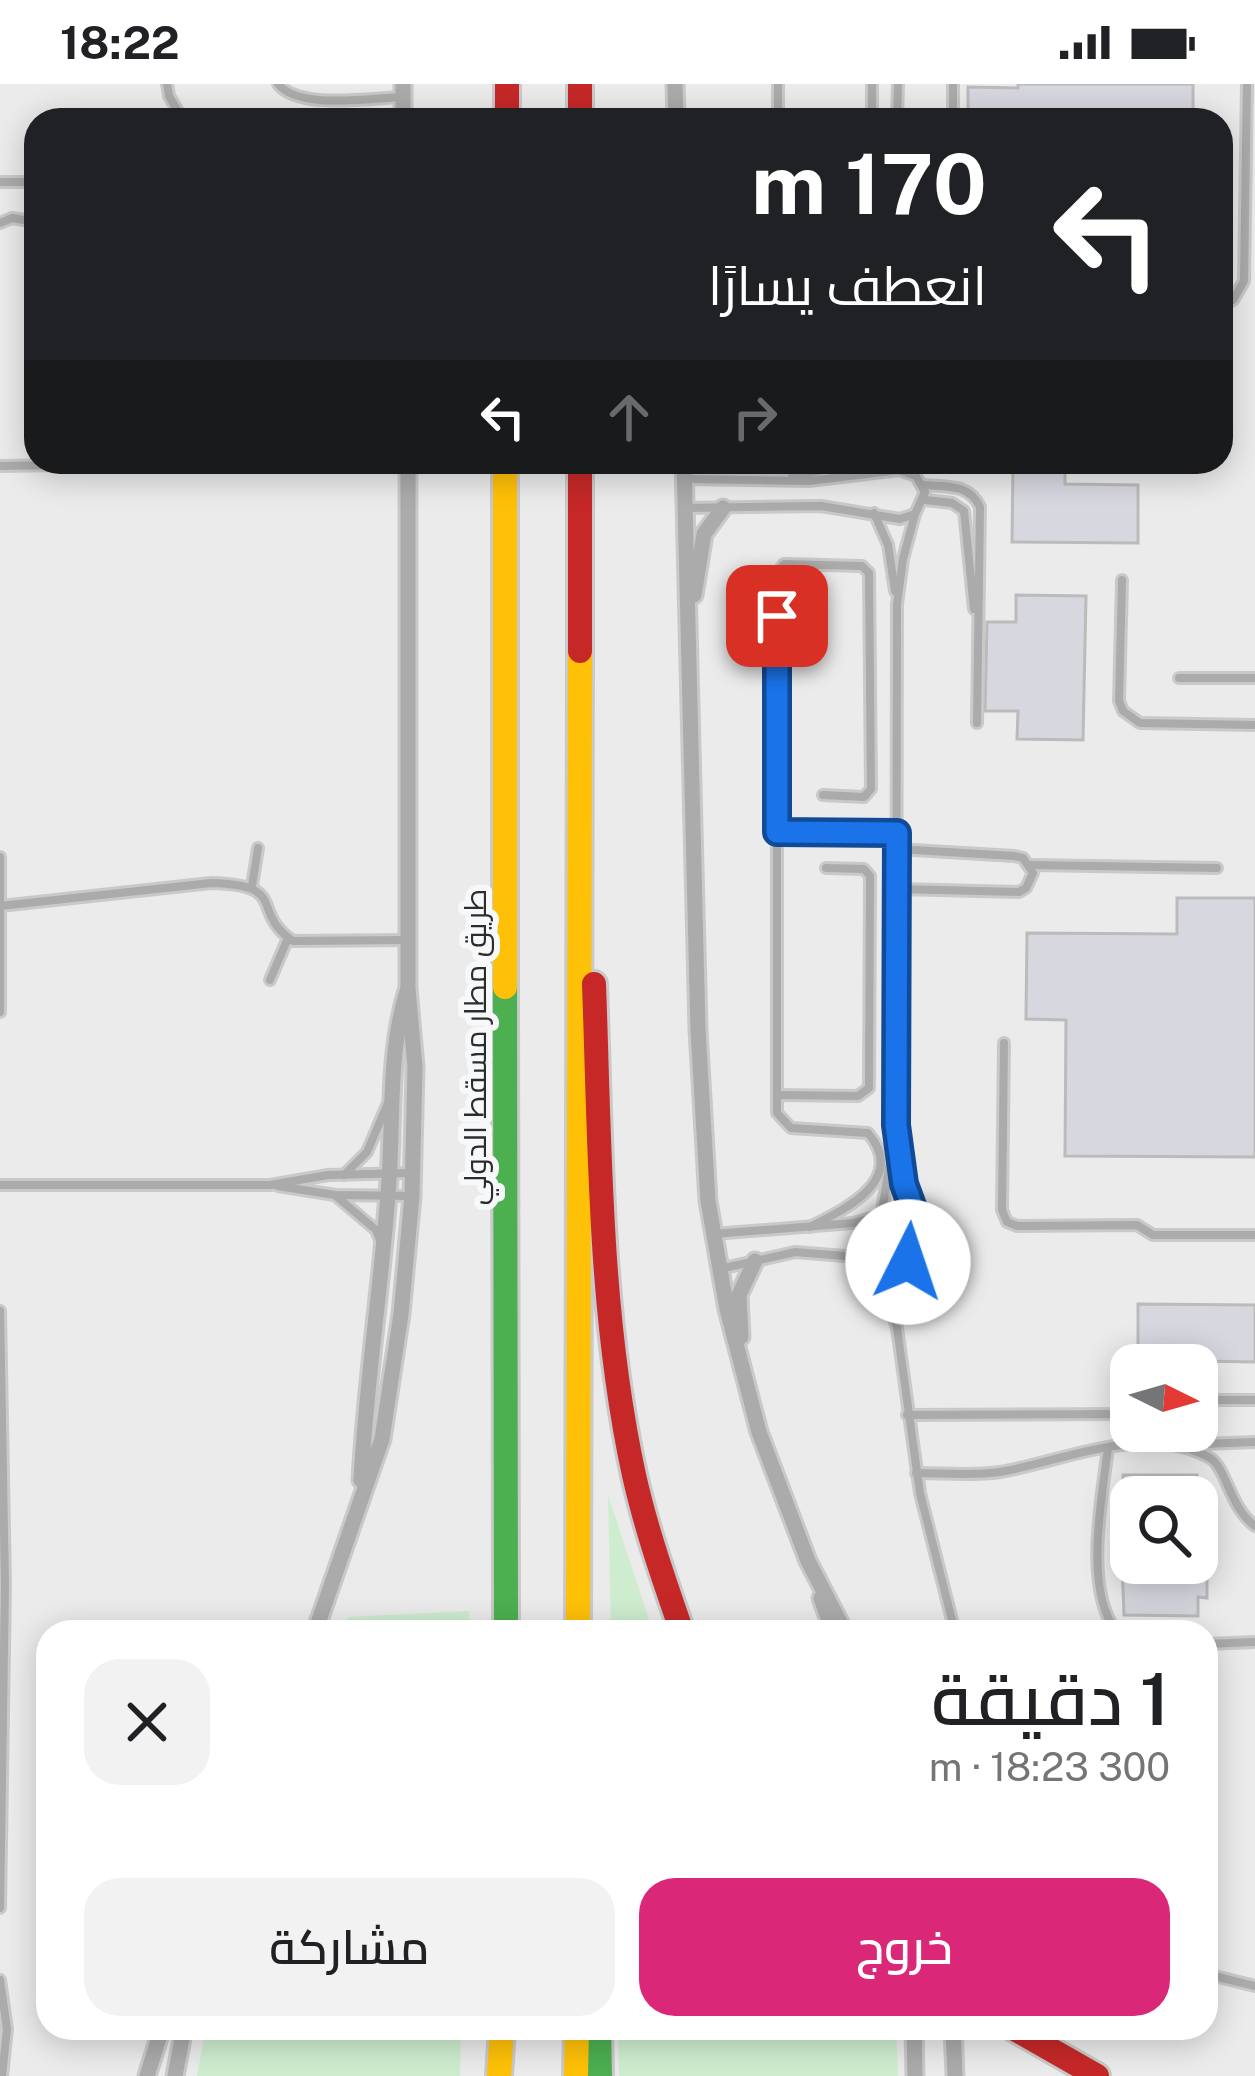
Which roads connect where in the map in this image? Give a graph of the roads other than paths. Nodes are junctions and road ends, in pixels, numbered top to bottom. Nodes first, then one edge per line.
1 (278, 84) edge
2 (1247, 84) edge
3 (403, 91) edge
4 (1233, 300) edge
5 (407, 474) edge
6 (505, 474) edge
7 (580, 474) edge
8 (684, 474) edge
9 (713, 474) edge
10 (804, 474) edge
11 (882, 474) edge
12 (910, 474) edge
13 (874, 476) joint
14 (916, 476) joint
15 (770, 482) junction
16 (923, 485) junction
17 (924, 500) junction
18 (685, 508) junction
19 (723, 508) junction
20 (874, 514) junction
21 (915, 514) junction
22 (1122, 580) dead end
23 (897, 604) junction
24 (688, 627) junction
25 (978, 646) junction
26 (579, 648) junction
27 (1179, 678) dead end
28 (1255, 678) edge
29 (977, 723) dead end
30 (1255, 725) edge
31 (823, 795) dead end
32 (777, 832) junction
33 (897, 833) junction
34 (258, 848) dead end
35 (897, 849) junction
36 (0, 857) edge
37 (1030, 865) junction
38 (826, 868) dead end
39 (1217, 868) dead end
40 (252, 886) junction
41 (898, 889) junction
42 (1, 906) edge
43 (288, 938) junction
44 (408, 940) junction
45 (270, 980) dead end
46 (408, 988) junction
47 (0, 1012) edge
48 (1004, 1043) dead end
49 (393, 1090) junction
50 (778, 1095) junction
51 (896, 1125) junction
52 (390, 1173) junction
53 (412, 1173) junction
54 (344, 1175) junction
55 (0, 1184) edge
56 (270, 1185) junction
57 (335, 1196) junction
58 (388, 1196) junction
59 (412, 1196) junction
60 (881, 1216) junction
61 (914, 1218) junction
62 (810, 1227) junction
63 (713, 1234) junction
64 (1255, 1235) edge
65 (383, 1246) junction
66 (916, 1256) junction
67 (873, 1259) junction
68 (755, 1262) junction
69 (719, 1270) junction
70 (0, 1311) edge
71 (897, 1328) junction
72 (746, 1388) junction
73 (1218, 1400) edge
74 (1255, 1400) edge
75 (1110, 1414) edge
76 (907, 1415) junction
77 (1255, 1442) edge
78 (1218, 1443) edge
79 (1108, 1448) joint
80 (1191, 1452) edge
81 (916, 1473) junction
82 (360, 1496) junction
83 (1255, 1526) edge
84 (820, 1588) junction
85 (319, 1620) edge
86 (506, 1620) edge
87 (578, 1620) edge
88 (678, 1620) edge
89 (829, 1620) edge
90 (838, 1620) edge
91 (952, 1620) edge
92 (1108, 1620) edge
93 (1255, 1642) edge
94 (1218, 1644) edge
95 (0, 1908) edge
96 (1218, 1977) edge
97 (0, 1980) edge
98 (1255, 1986) edge
99 (158, 2040) edge
100 (182, 2040) edge
101 (504, 2040) edge
102 (577, 2040) edge
103 (599, 2040) edge
104 (914, 2040) edge
105 (954, 2040) edge
106 (1033, 2040) edge
107 (2, 2076) edge
108 (147, 2076) edge
109 (175, 2076) edge
110 (502, 2076) edge
111 (577, 2076) edge
112 (600, 2076) edge
113 (915, 2076) edge
114 (955, 2076) edge
115 (1097, 2076) edge

1 - 3 lane
2 - 4 lane
5 - 44 street
6 - 86 main road, طريق مطار مسقط الدولي
7 - 26 main road
8 - 18 street
9 - 15 lane
10 - 15 lane
11 - 13 lane
12 - 14 lane
13 - 15 lane
14 - 16 lane
16 - 17 lane
16 - 25 lane
17 - 21 lane
17 - 25 lane
18 - 19 lane
18 - 24 street
19 - 20 lane
19 - 24 street
20 - 21 lane
20 - 23 lane
21 - 23 lane
22 - 30 lane
23 - 33 lane
24 - 63 street
25 - 29 lane
26 - 87 main road
26 - 88 main road
27 - 28 lane
31 - 32 lane
32 - 33 lane
32 - 50 lane
33 - 35 lane
34 - 40 lane
35 - 37 lane
35 - 41 lane
36 - 42 lane
37 - 39 lane
37 - 41 lane
38 - 50 lane
40 - 42 lane
40 - 43 lane
41 - 51 lane
42 - 47 lane
43 - 44 lane
43 - 45 lane
44 - 46 street
46 - 49 street
46 - 53 street
48 - 64 lane
49 - 52 street
49 - 54 lane
50 - 62 lane
51 - 60 lane
51 - 61 lane
52 - 53 lane
52 - 54 lane
52 - 58 street
53 - 59 street
54 - 56 lane
55 - 56 lane
56 - 57 lane
57 - 58 lane
57 - 65 lane
58 - 59 lane
58 - 65 street
59 - 82 street
60 - 61 lane
60 - 62 lane
61 - 66 lane
62 - 63 lane
63 - 69 street
65 - 82 street
66 - 67 lane
66 - 71 lane
67 - 68 lane
67 - 71 lane
68 - 69 lane
68 - 72 street
69 - 72 street
70 - 95 lane
71 - 76 lane
72 - 84 street
73 - 74 lane
75 - 76 lane
76 - 81 lane
77 - 78 lane
79 - 81 lane
79 - 92 lane
80 - 83 lane
81 - 91 lane
82 - 85 street
84 - 89 street
84 - 90 street
93 - 94 lane
96 - 98 lane
97 - 107 lane
99 - 108 street
100 - 109 street
101 - 110 main road
102 - 111 main road
103 - 112 main road
104 - 113 street
105 - 114 street
106 - 115 main road

